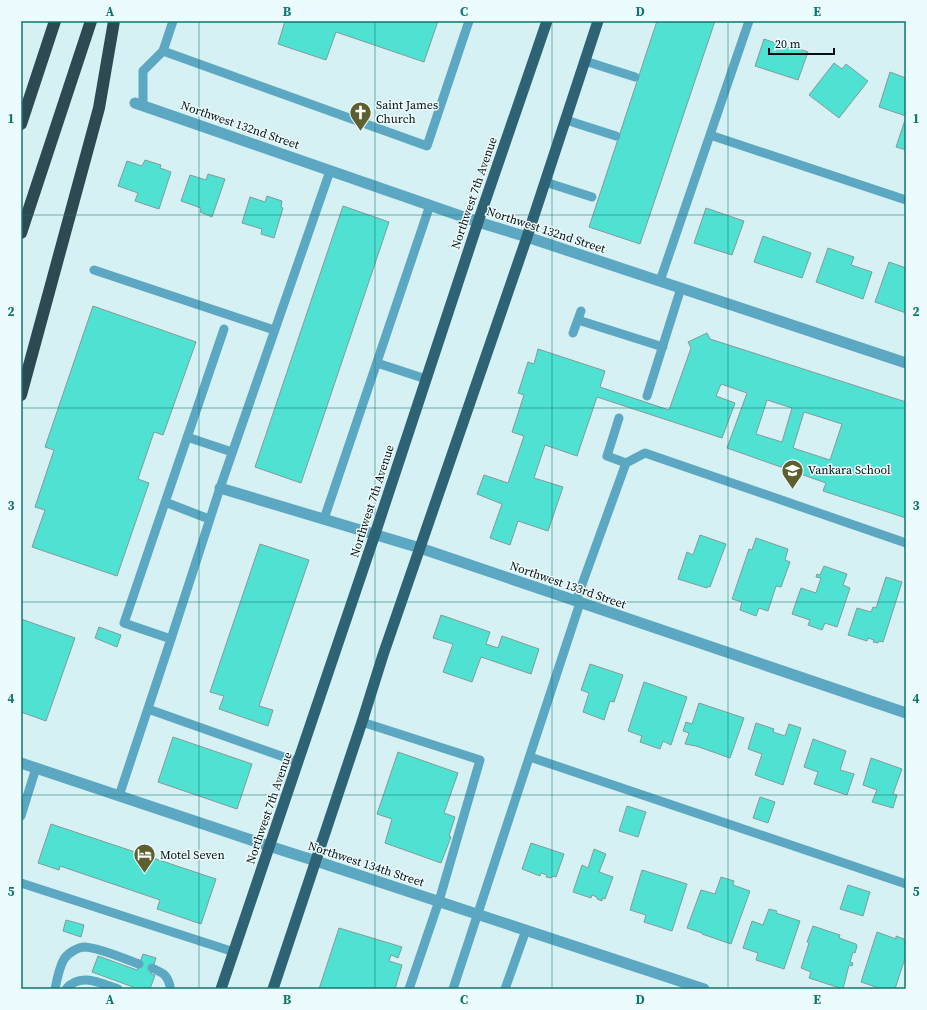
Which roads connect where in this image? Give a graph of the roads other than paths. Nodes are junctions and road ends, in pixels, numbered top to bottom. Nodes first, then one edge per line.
1 (55, 21) edge
2 (91, 21) edge
3 (114, 21) edge
4 (173, 21) edge
5 (469, 21) edge
6 (547, 21) edge
7 (598, 21) edge
8 (749, 21) edge
9 (163, 51) junction
10 (585, 61) junction
11 (635, 77) dead end
12 (139, 104) joint
13 (566, 120) junction
14 (21, 124) edge
15 (710, 135) junction
16 (616, 136) dead end
17 (330, 171) junction
18 (545, 182) junction
19 (592, 197) dead end
20 (906, 200) edge
21 (430, 205) junction
22 (478, 222) junction
23 (21, 232) edge
24 (527, 237) junction
25 (94, 270) dead end
26 (660, 281) junction
27 (681, 288) junction
28 (224, 329) dead end
29 (274, 330) junction
30 (573, 333) dead end
31 (663, 347) junction
32 (377, 363) junction
33 (906, 363) edge
34 (426, 379) junction
35 (21, 395) edge
36 (647, 396) dead end
37 (619, 418) dead end
38 (187, 437) junction
39 (232, 452) junction
40 (626, 462) junction
41 (220, 488) junction
42 (165, 502) junction
43 (209, 518) junction
44 (324, 519) junction
45 (375, 534) junction
46 (906, 543) edge
47 (420, 548) junction
48 (578, 602) junction
49 (171, 639) junction
50 (148, 709) junction
51 (906, 713) edge
52 (362, 722) junction
53 (530, 757) junction
54 (298, 762) junction
55 (21, 763) edge
56 (36, 768) junction
57 (119, 796) junction
58 (21, 816) edge
59 (269, 846) junction
60 (316, 860) junction
61 (21, 883) edge
62 (906, 884) edge
63 (439, 901) junction
64 (478, 914) junction
65 (526, 930) junction
66 (234, 952) junction
67 (139, 964) dead end
68 (152, 968) dead end
69 (172, 988) edge
70 (55, 989) edge
71 (66, 989) edge
72 (118, 989) edge
73 (221, 989) edge
74 (273, 989) edge
75 (409, 989) edge
76 (453, 989) edge
77 (505, 989) edge
78 (704, 989) edge

1 - 14 highway
2 - 23 highway
3 - 35 highway
4 - 9 lane
5 - 9 lane
6 - 22 main road, Northwest 7th Avenue
7 - 10 main road
8 - 15 lane
9 - 12 lane
10 - 11 lane
10 - 13 main road
12 - 17 street, Northwest 132nd Street
13 - 16 lane
13 - 18 main road
15 - 20 lane
15 - 26 lane
17 - 21 street, Northwest 132nd Street
17 - 29 lane
18 - 19 lane
18 - 24 main road
21 - 22 street, Northwest 132nd Street
21 - 32 lane
22 - 24 street, Northwest 132nd Street
22 - 34 main road, Northwest 7th Avenue
24 - 26 street, Northwest 132nd Street
24 - 47 main road
25 - 29 lane
26 - 27 street, Northwest 132nd Street
27 - 31 lane
27 - 33 street, Northwest 132nd Street
28 - 38 lane
29 - 39 lane
30 - 31 lane
31 - 36 lane
32 - 34 lane
32 - 44 lane
34 - 45 main road, Northwest 7th Avenue
37 - 40 lane
38 - 39 lane
38 - 42 lane
39 - 41 lane
40 - 46 lane
40 - 48 lane
41 - 43 lane
41 - 44 street, Northwest 133rd Street
42 - 43 lane
42 - 49 lane
43 - 49 lane
44 - 45 street, Northwest 133rd Street
45 - 47 street, Northwest 133rd Street
45 - 54 main road, Northwest 7th Avenue
47 - 48 street, Northwest 133rd Street
47 - 52 main road
48 - 51 street, Northwest 133rd Street
48 - 53 lane
49 - 50 lane
50 - 54 lane
50 - 57 lane
52 - 60 main road
52 - 63 lane
53 - 62 lane
53 - 64 lane
54 - 59 main road, Northwest 7th Avenue
55 - 56 street, Northwest 134th Street
56 - 57 street, Northwest 134th Street
56 - 58 lane
57 - 59 street, Northwest 134th Street
59 - 60 street, Northwest 134th Street
59 - 66 main road, Northwest 7th Avenue
60 - 63 street, Northwest 134th Street
60 - 74 main road
61 - 66 lane
63 - 64 street, Northwest 134th Street
63 - 75 lane
64 - 65 street, Northwest 134th Street
64 - 76 lane
65 - 77 lane
65 - 78 street, Northwest 134th Street
66 - 73 main road, Northwest 7th Avenue
67 - 70 lane
68 - 69 lane
71 - 72 lane

